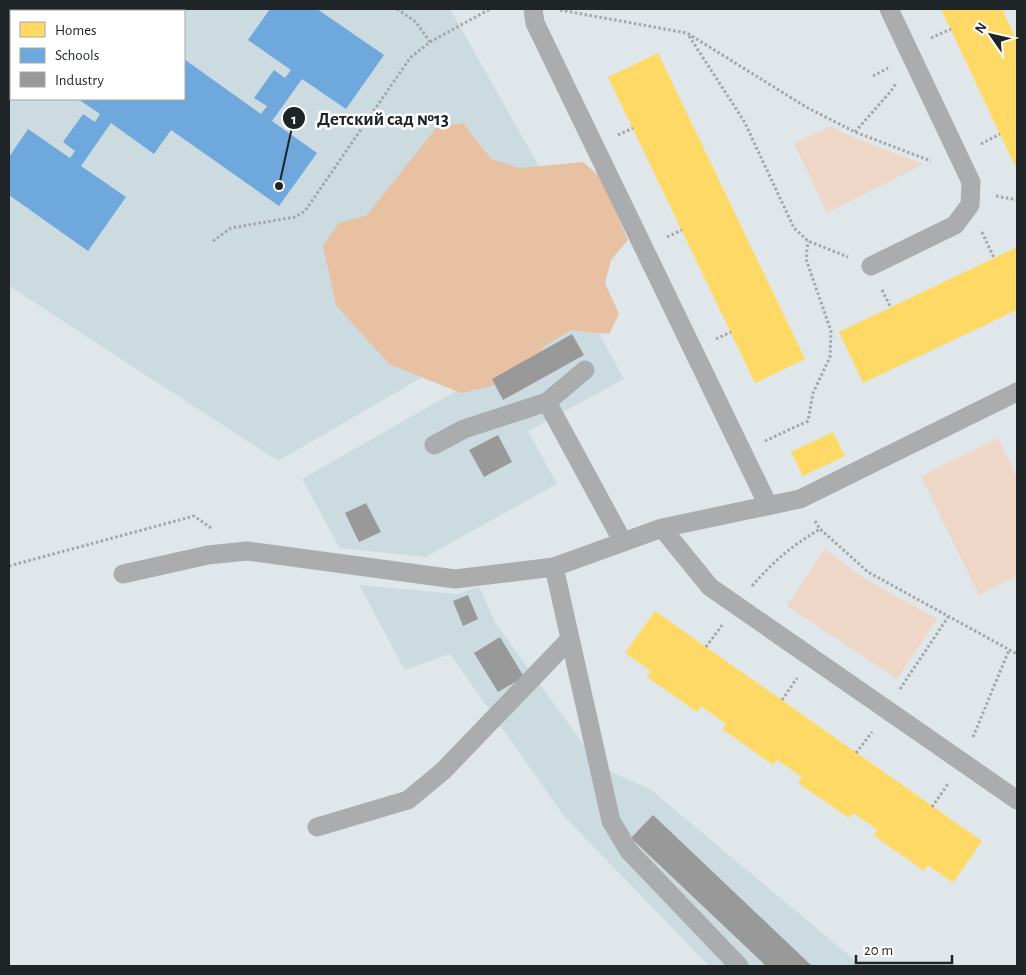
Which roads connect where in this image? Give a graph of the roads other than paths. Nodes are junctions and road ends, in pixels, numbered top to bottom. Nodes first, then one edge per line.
1 (533, 9) edge
2 (889, 9) edge
3 (871, 266) road end
4 (585, 370) dead end
5 (1017, 393) edge
6 (547, 402) junction
7 (434, 445) dead end
8 (768, 506) junction
9 (662, 528) junction
10 (623, 542) junction
11 (554, 567) junction
12 (123, 574) dead end
13 (570, 639) junction
14 (1017, 800) edge
15 (317, 827) dead end
16 (739, 966) edge

1 - 8 lane
2 - 3 lane
4 - 6 lane
5 - 8 lane
6 - 7 lane
6 - 10 lane
8 - 9 lane
9 - 10 lane
9 - 14 lane
10 - 11 lane
11 - 12 lane
11 - 13 lane
13 - 15 lane
13 - 16 lane

